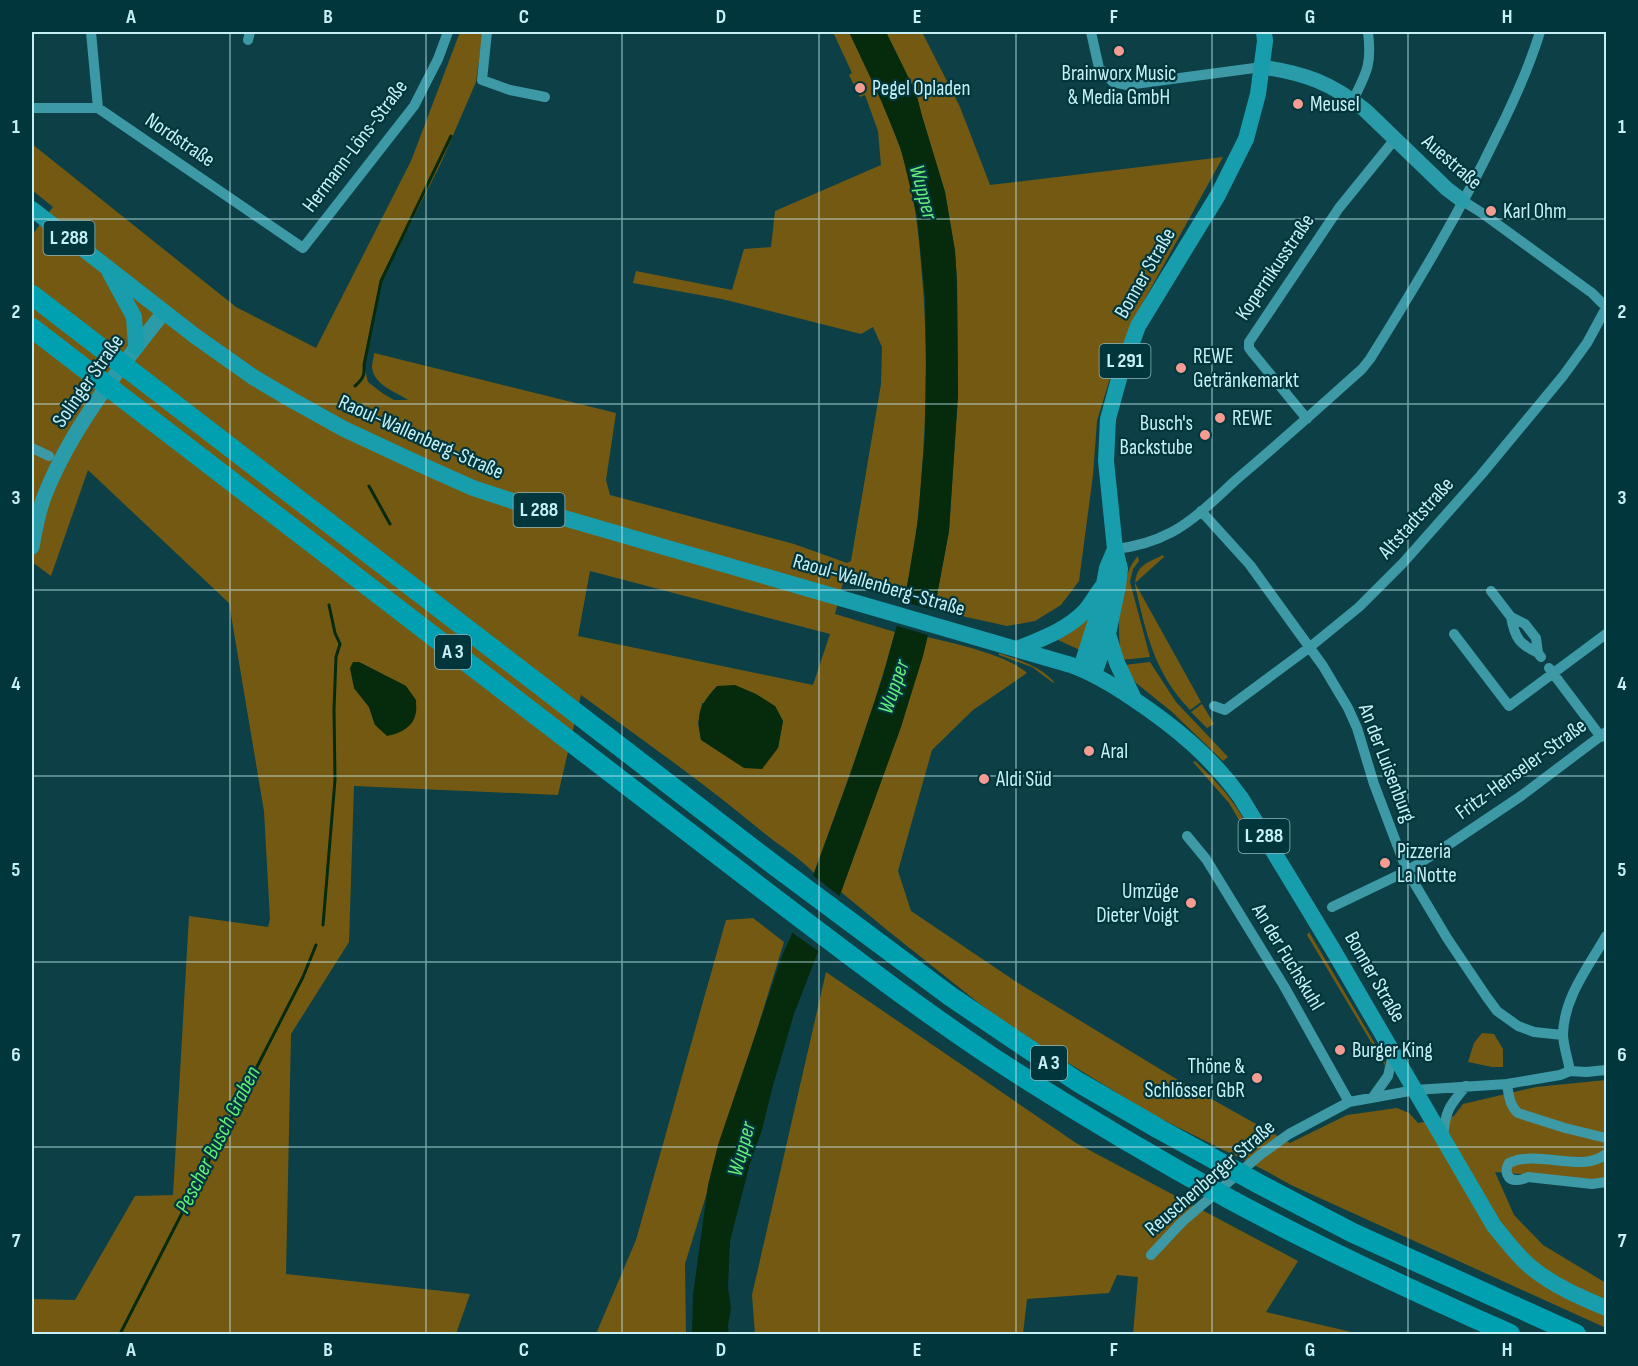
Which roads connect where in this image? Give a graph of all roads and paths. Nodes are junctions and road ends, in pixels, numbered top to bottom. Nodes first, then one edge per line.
1 (91, 32) edge
2 (448, 32) edge
3 (487, 32) edge
4 (1091, 32) edge
5 (1264, 32) edge
6 (1368, 32) edge
7 (1540, 32) edge
8 (1262, 68) junction
9 (545, 97) dead end
10 (1353, 100) junction
11 (32, 108) edge
12 (98, 108) junction
13 (1395, 139) junction
14 (1463, 201) junction
15 (32, 209) edge
16 (303, 248) joint
17 (106, 267) junction
18 (32, 295) edge
19 (1606, 308) edge
20 (164, 312) junction
21 (32, 328) edge
22 (136, 347) junction
23 (1307, 419) junction
24 (32, 448) edge
25 (49, 456) dead end
26 (1201, 511) junction
27 (32, 547) edge
28 (1115, 549) junction
29 (1105, 584) junction
30 (1491, 591) dead end
31 (1108, 634) junction
32 (1454, 634) dead end
33 (1606, 634) edge
34 (1310, 647) junction
35 (1017, 649) junction
36 (1540, 655) dead end
37 (1551, 670) junction
38 (1087, 671) junction
39 (1134, 699) junction
40 (1214, 706) dead end
41 (1604, 735) edge
42 (1187, 836) dead end
43 (1407, 871) junction
44 (1332, 907) dead end
45 (1606, 936) edge
46 (1563, 1035) junction
47 (1394, 1054) junction
48 (1606, 1070) edge
49 (1570, 1071) junction
50 (1507, 1084) junction
51 (1466, 1086) junction
52 (1415, 1090) junction
53 (1373, 1097) junction
54 (1349, 1102) junction
55 (1443, 1138) junction
56 (1606, 1138) edge
57 (1606, 1154) edge
58 (1606, 1182) edge
59 (1151, 1255) dead end
60 (1606, 1308) edge
61 (1510, 1335) edge
62 (1576, 1335) edge

1 - 12 street
2 - 16 street, Hermann-Löns-Straße
3 - 9 street
4 - 8 street
5 - 8 main road, Bonner Straße / L 291
6 - 10 street
7 - 14 street
8 - 10 main road, Auestraße
8 - 28 main road, Bonner Straße / L 291
10 - 13 main road, Auestraße
11 - 12 street
12 - 16 street, Nordstraße
13 - 14 main road, Auestraße
13 - 23 street, Kopernikusstraße
14 - 19 street, Auestraße
14 - 23 street
15 - 17 main road, Raoul-Wallenberg-Straße / L 288
17 - 20 main road, Raoul-Wallenberg-Straße / L 288
17 - 22 main road
18 - 62 highway, A 3
19 - 34 street, Altstadtstraße
20 - 22 main road, Solinger Straße
20 - 35 main road, Raoul-Wallenberg-Straße / L 288
21 - 61 highway, A 3
22 - 27 main road, Solinger Straße
23 - 26 street
24 - 25 street
26 - 28 street
26 - 34 street, An der Luisenburg
28 - 29 main road, Bonner Straße / L 291
28 - 31 main road, Bonner Straße / L 291
29 - 35 main road
29 - 38 main road, Bonner Straße / L 291
30 - 36 street
31 - 38 main road, Bonner Straße / L 291
31 - 39 main road
32 - 37 street
33 - 37 street
34 - 40 street, Altstadtstraße
34 - 43 street, An der Luisenburg
35 - 38 main road, Bonner Straße / L 288
37 - 41 street
38 - 39 main road, Bonner Straße / L 288
39 - 47 main road, Bonner Straße / L 288
41 - 43 street, Fritz-Henseler-Straße
42 - 54 street, An der Fuchskuhl
43 - 44 street, Fritz-Henseler-Straße
43 - 46 street, An der Luisenburg
45 - 46 street
46 - 49 street
47 - 52 main road, Bonner Straße / L 288
47 - 53 street
48 - 49 street, Reuschenberger Straße
49 - 50 street, Reuschenberger Straße
50 - 51 street, Reuschenberger Straße
50 - 56 street
51 - 52 street, Reuschenberger Straße
51 - 55 street
52 - 53 street, Reuschenberger Straße
52 - 55 main road, Bonner Straße / L 288
53 - 54 street, Reuschenberger Straße
54 - 59 street, Reuschenberger Straße
55 - 60 main road, Bonner Straße / L 288
57 - 58 street

